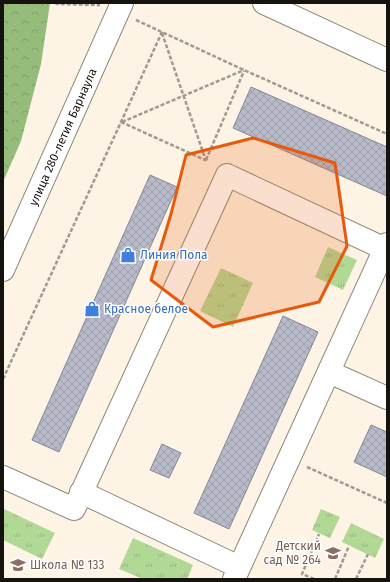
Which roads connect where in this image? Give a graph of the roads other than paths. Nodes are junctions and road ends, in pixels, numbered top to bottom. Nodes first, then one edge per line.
1 (264, 3) edge
2 (120, 9) edge
3 (387, 60) edge
4 (386, 246) edge
5 (3, 270) edge
6 (379, 282) edge
7 (328, 372) junction
8 (387, 398) edge
9 (3, 477) edge
10 (81, 492) junction
11 (236, 573) edge

1 - 3 street
2 - 5 street, улица 280-летия Барнаула
4 - 6 street
4 - 10 street
6 - 7 street
7 - 8 street
7 - 11 street
9 - 10 street
10 - 11 street

